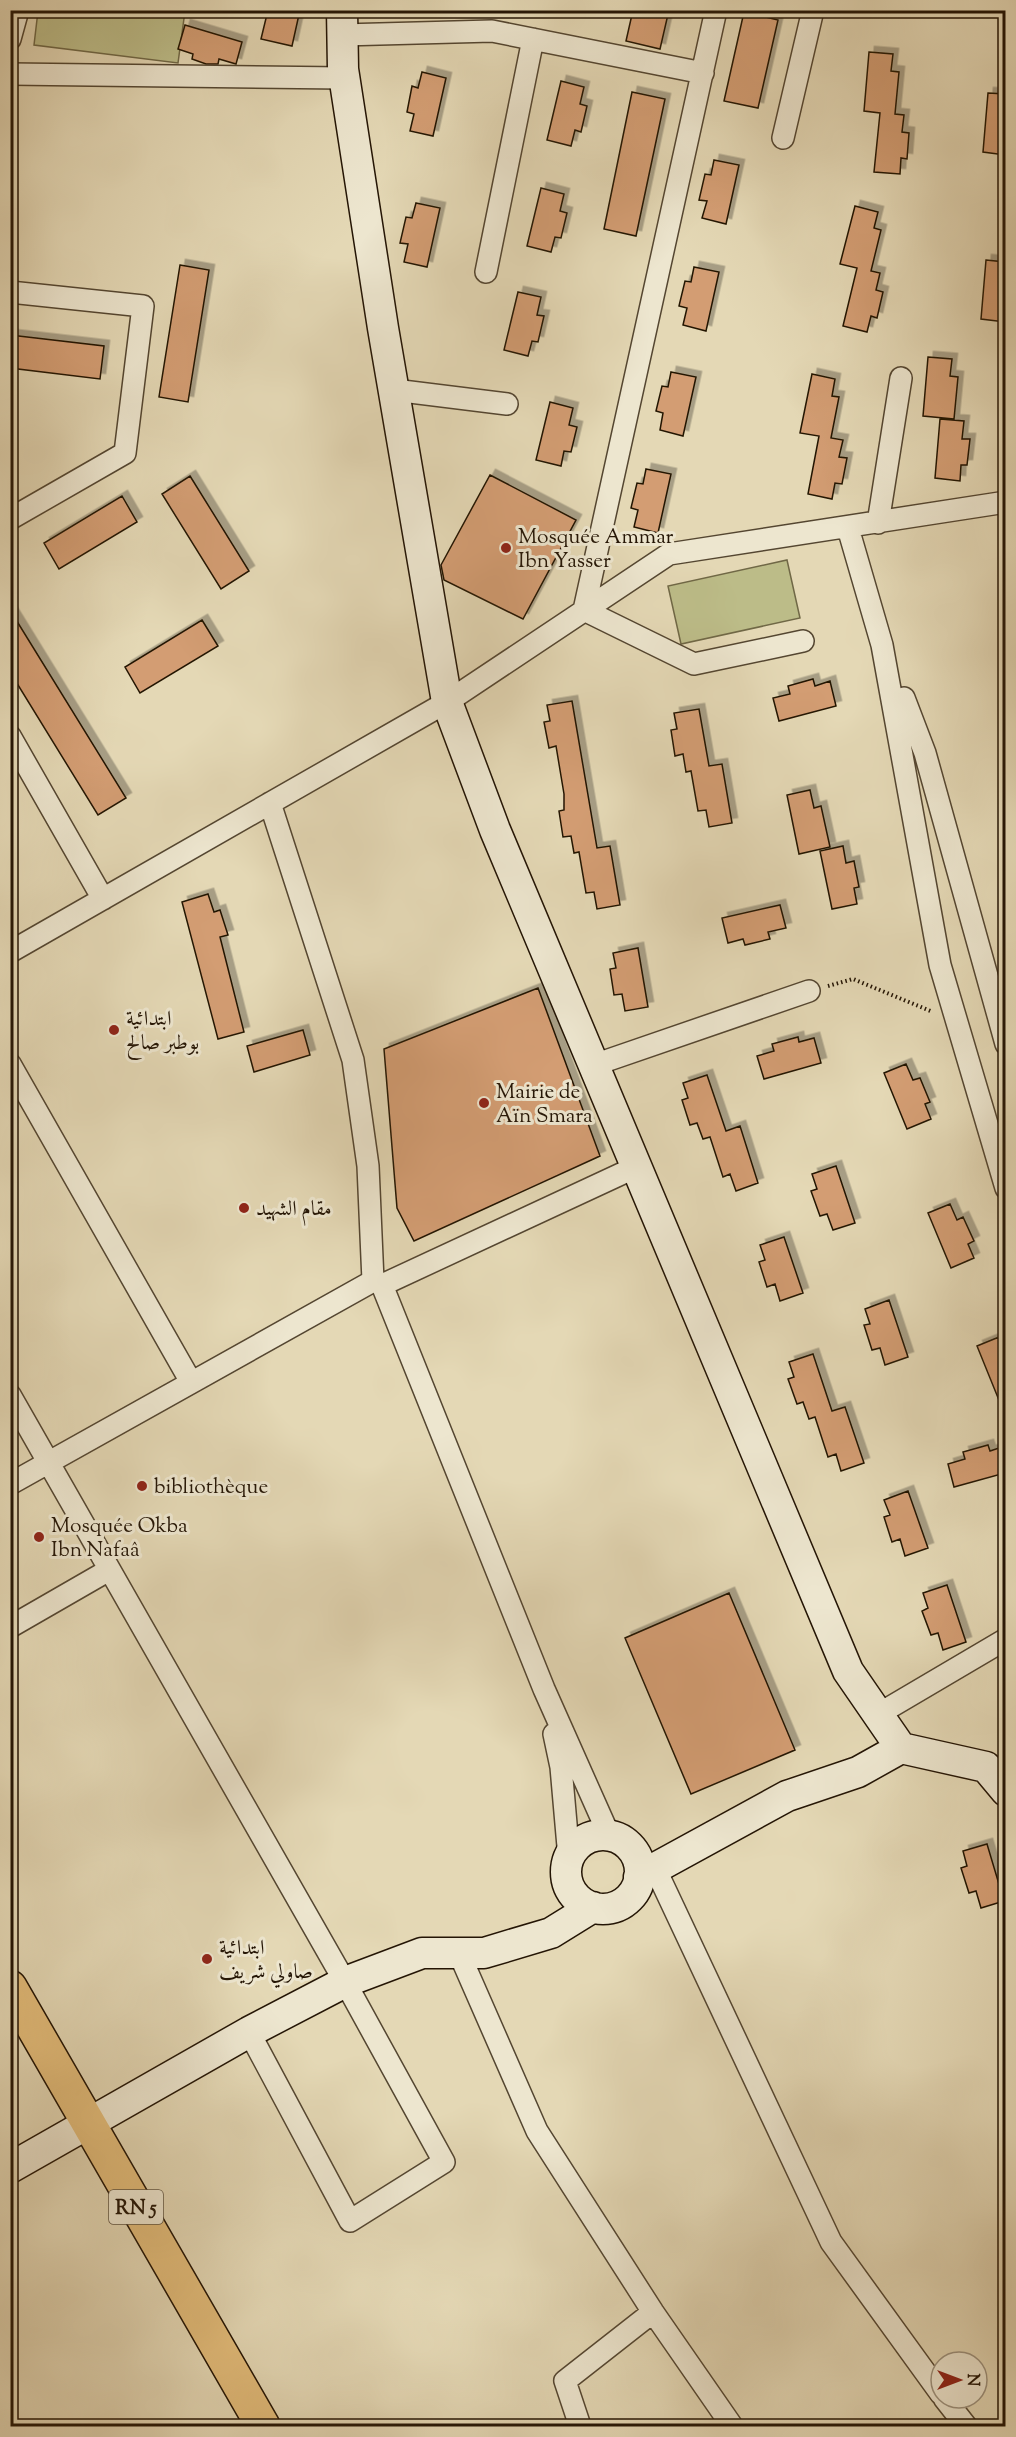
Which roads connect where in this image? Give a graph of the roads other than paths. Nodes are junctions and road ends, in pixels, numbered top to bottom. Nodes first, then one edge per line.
1 (18, 10) edge
2 (716, 10) edge
3 (813, 10) edge
4 (478, 21) edge
5 (342, 23) edge
6 (10, 39) edge
7 (532, 39) junction
8 (703, 73) junction
9 (10, 74) edge
10 (344, 78) junction
11 (783, 138) dead end
12 (486, 272) dead end
13 (10, 292) edge
14 (901, 378) dead end
15 (394, 390) junction
16 (507, 404) dead end
17 (1005, 502) edge
18 (10, 519) edge
19 (878, 523) junction
20 (848, 528) junction
21 (584, 610) junction
22 (803, 641) dead end
23 (882, 645) junction
24 (447, 702) junction
25 (10, 736) edge
26 (270, 803) junction
27 (103, 899) junction
28 (10, 952) edge
29 (808, 991) road end
30 (1005, 1044) edge
31 (10, 1064) edge
32 (594, 1065) junction
33 (636, 1167) junction
34 (1005, 1188) edge
35 (378, 1283) junction
36 (191, 1382) junction
37 (10, 1395) edge
38 (48, 1462) junction
39 (10, 1484) edge
40 (109, 1570) junction
41 (10, 1628) edge
42 (1005, 1639) edge
43 (544, 1689) junction
44 (877, 1715) junction
45 (901, 1748) junction
46 (1005, 1791) edge
47 (634, 1857) junction
48 (569, 1858) junction
49 (593, 1907) junction
50 (459, 1953) junction
51 (345, 1982) junction
52 (10, 1987) edge
53 (249, 2032) junction
54 (89, 2124) junction
55 (10, 2168) edge
56 (653, 2312) junction
57 (929, 2377) edge
58 (953, 2410) edge
59 (263, 2427) edge
60 (580, 2427) edge
61 (732, 2427) edge
62 (966, 2427) edge

1 - 6 street
2 - 8 street
3 - 11 street
4 - 5 street
4 - 7 street
5 - 10 main road
7 - 8 street
7 - 12 street
8 - 21 street
9 - 10 street
10 - 15 main road
13 - 18 street
14 - 19 street
15 - 16 street
15 - 24 main road
17 - 19 street
19 - 20 street
20 - 21 street
20 - 23 street
21 - 22 street
21 - 24 street
23 - 30 street
23 - 34 street
24 - 26 street
24 - 32 main road
25 - 27 street
26 - 27 street
26 - 35 street
27 - 28 street
29 - 32 street
31 - 36 street
32 - 33 main road
33 - 35 street
33 - 44 main road
35 - 36 street
35 - 43 street
36 - 38 street
37 - 38 street
38 - 39 street
38 - 40 street
40 - 41 street
40 - 51 street
42 - 44 street
43 - 47 street
43 - 48 street
44 - 45 main road
45 - 46 main road
45 - 47 main road
47 - 48 main road
47 - 49 main road
47 - 57 street
48 - 49 main road
49 - 50 main road
50 - 51 main road
50 - 56 street
51 - 53 main road
51 - 53 street
52 - 54 main road, RN 5
53 - 54 main road
54 - 55 main road
54 - 59 main road, RN 5
56 - 60 street
56 - 61 street
58 - 62 street

